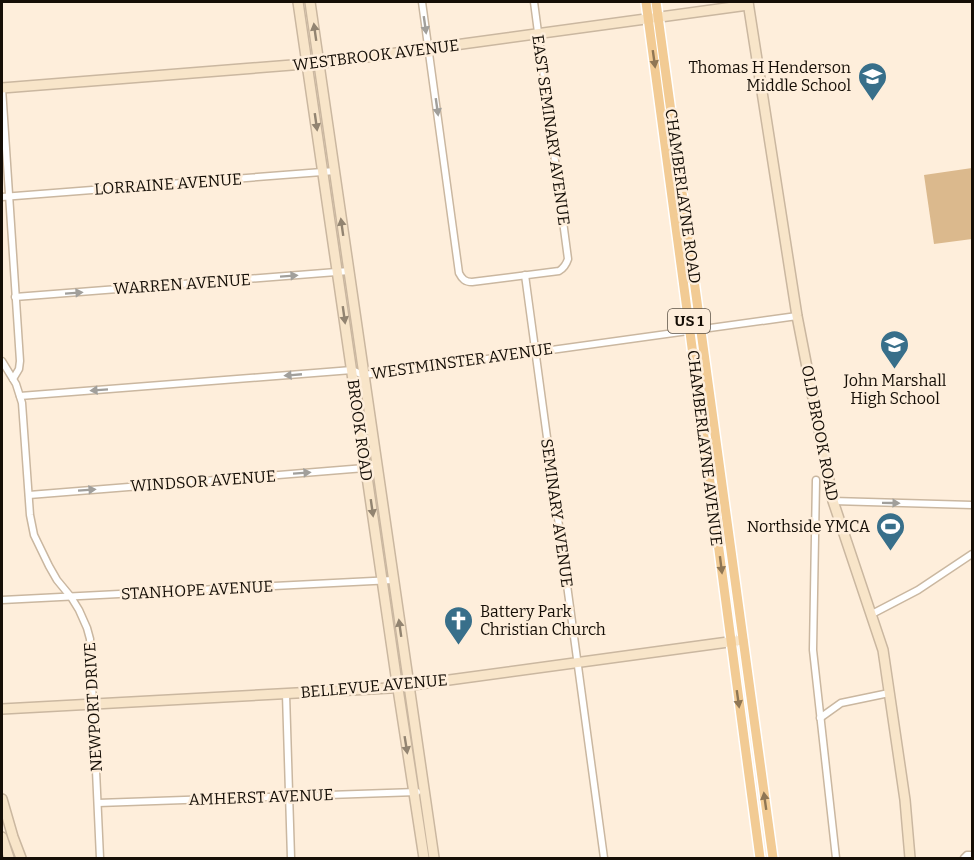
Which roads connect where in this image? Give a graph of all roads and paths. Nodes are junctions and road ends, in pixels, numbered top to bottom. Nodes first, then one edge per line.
1 (298, 2) edge
2 (310, 2) edge
3 (422, 2) edge
4 (534, 2) edge
5 (646, 2) edge
6 (656, 2) edge
7 (748, 3) edge
8 (653, 18) junction
9 (538, 34) junction
10 (429, 49) junction
11 (319, 63) junction
12 (307, 64) junction
13 (2, 88) edge
14 (335, 171) junction
15 (323, 172) junction
16 (5, 197) edge
17 (349, 271) junction
18 (337, 272) junction
19 (525, 275) junction
20 (15, 297) junction
21 (797, 316) junction
22 (701, 329) junction
23 (690, 331) junction
24 (535, 351) junction
25 (2, 361) edge
26 (352, 370) junction
27 (363, 375) junction
28 (13, 379) junction
29 (20, 396) junction
30 (377, 467) junction
31 (366, 468) junction
32 (816, 480) dead end
33 (29, 495) junction
34 (832, 501) junction
35 (972, 505) edge
36 (972, 554) edge
37 (393, 580) junction
38 (382, 581) junction
39 (71, 597) junction
40 (2, 600) edge
41 (872, 614) junction
42 (743, 639) junction
43 (731, 641) junction
44 (577, 662) junction
45 (408, 686) junction
46 (397, 687) junction
47 (889, 693) junction
48 (286, 694) junction
49 (94, 704) junction
50 (2, 709) edge
51 (820, 718) junction
52 (418, 792) junction
53 (289, 796) junction
54 (2, 799) edge
55 (98, 803) junction
56 (2, 837) edge
57 (972, 855) edge
58 (9, 858) edge
59 (21, 858) edge
60 (100, 858) edge
61 (291, 858) edge
62 (424, 858) edge
63 (434, 858) edge
64 (604, 858) edge
65 (760, 858) edge
66 (773, 858) edge
67 (836, 858) edge
68 (910, 858) edge
69 (964, 858) edge

1 - 12 street, BROOK ROAD
11 -> 2 street, BROOK ROAD
3 -> 10 street
4 - 9 street, EAST SEMINARY AVENUE
5 - 8 main road, CHAMBERLAYNE AVENUE / US 1
6 - 8 main road, CHAMBERLAYNE ROAD / US 1
7 - 8 street, WESTBROOK AVENUE
7 - 21 street, OLD BROOK ROAD
8 - 9 street, WESTBROOK AVENUE
8 - 22 main road, CHAMBERLAYNE ROAD / US 1
8 -> 23 main road, CHAMBERLAYNE AVENUE / US 1
9 - 10 street, WESTBROOK AVENUE
9 - 19 street, EAST SEMINARY AVENUE
10 - 11 street, WESTBROOK AVENUE
10 -> 19 street
11 - 12 street, WESTBROOK AVENUE
11 - 14 street, BROOK ROAD
12 - 13 street, WESTBROOK AVENUE
12 -> 15 street, BROOK ROAD
13 - 16 street
14 - 15 street, LORRAINE AVENUE
17 -> 14 street, BROOK ROAD
15 - 16 street, LORRAINE AVENUE
15 - 18 street, BROOK ROAD
16 - 20 street
17 - 18 street, WARREN AVENUE
17 - 27 street, BROOK ROAD
20 -> 18 street, WARREN AVENUE
18 -> 26 street, BROOK ROAD
19 - 24 street, SEMINARY AVENUE
20 - 28 street
21 - 22 street, WESTMINSTER AVENUE
21 - 34 street, OLD BROOK ROAD
22 - 23 street, WESTMINSTER AVENUE
22 - 42 main road, CHAMBERLAYNE ROAD / US 1
23 - 24 street, WESTMINSTER AVENUE
23 -> 43 main road, CHAMBERLAYNE AVENUE / US 1
24 - 27 street, WESTMINSTER AVENUE
24 - 44 street, SEMINARY AVENUE
25 - 28 street, NEWPORT DRIVE
26 - 27 street, WESTMINSTER AVENUE
26 -> 29 street, WESTMINSTER AVENUE
26 - 31 street, BROOK ROAD
27 - 30 street, BROOK ROAD
28 - 29 street, NEWPORT DRIVE
29 - 33 street, NEWPORT DRIVE
30 - 31 street, WINDSOR AVENUE
30 - 37 street, BROOK ROAD
33 -> 31 street, WINDSOR AVENUE
31 -> 38 street, BROOK ROAD
32 - 51 street
33 - 39 street, NEWPORT DRIVE
34 -> 35 street
34 - 41 street, OLD BROOK ROAD
36 - 41 street
37 - 38 street, STANHOPE AVENUE
45 -> 37 street, BROOK ROAD
38 - 39 street, STANHOPE AVENUE
38 - 46 street, BROOK ROAD
39 - 40 street, STANHOPE AVENUE
39 - 49 street, NEWPORT DRIVE
41 - 47 street, OLD BROOK ROAD
42 - 43 street, BELLEVUE AVENUE
66 -> 42 main road, US 1
43 - 44 street, BELLEVUE AVENUE
43 -> 65 main road, CHAMBERLAYNE AVENUE / US 1
44 - 45 street, BELLEVUE AVENUE
44 - 64 street, SEMINARY AVENUE
45 - 46 street, BELLEVUE AVENUE
45 - 52 street, BROOK ROAD
46 - 48 street, BELLEVUE AVENUE
46 -> 52 street, BROOK ROAD
47 - 51 street
47 - 68 street, OLD BROOK ROAD
48 - 49 street, BELLEVUE AVENUE
48 - 53 street
49 - 50 street, BELLEVUE AVENUE
49 - 55 street, NEWPORT DRIVE
51 - 67 street
52 - 53 street, AMHERST AVENUE
52 - 62 street, BROOK ROAD
52 - 63 street, BROOK ROAD
53 - 55 street, AMHERST AVENUE
53 - 61 street
54 - 59 street
55 - 60 street, NEWPORT DRIVE
56 - 58 street
57 - 69 street

